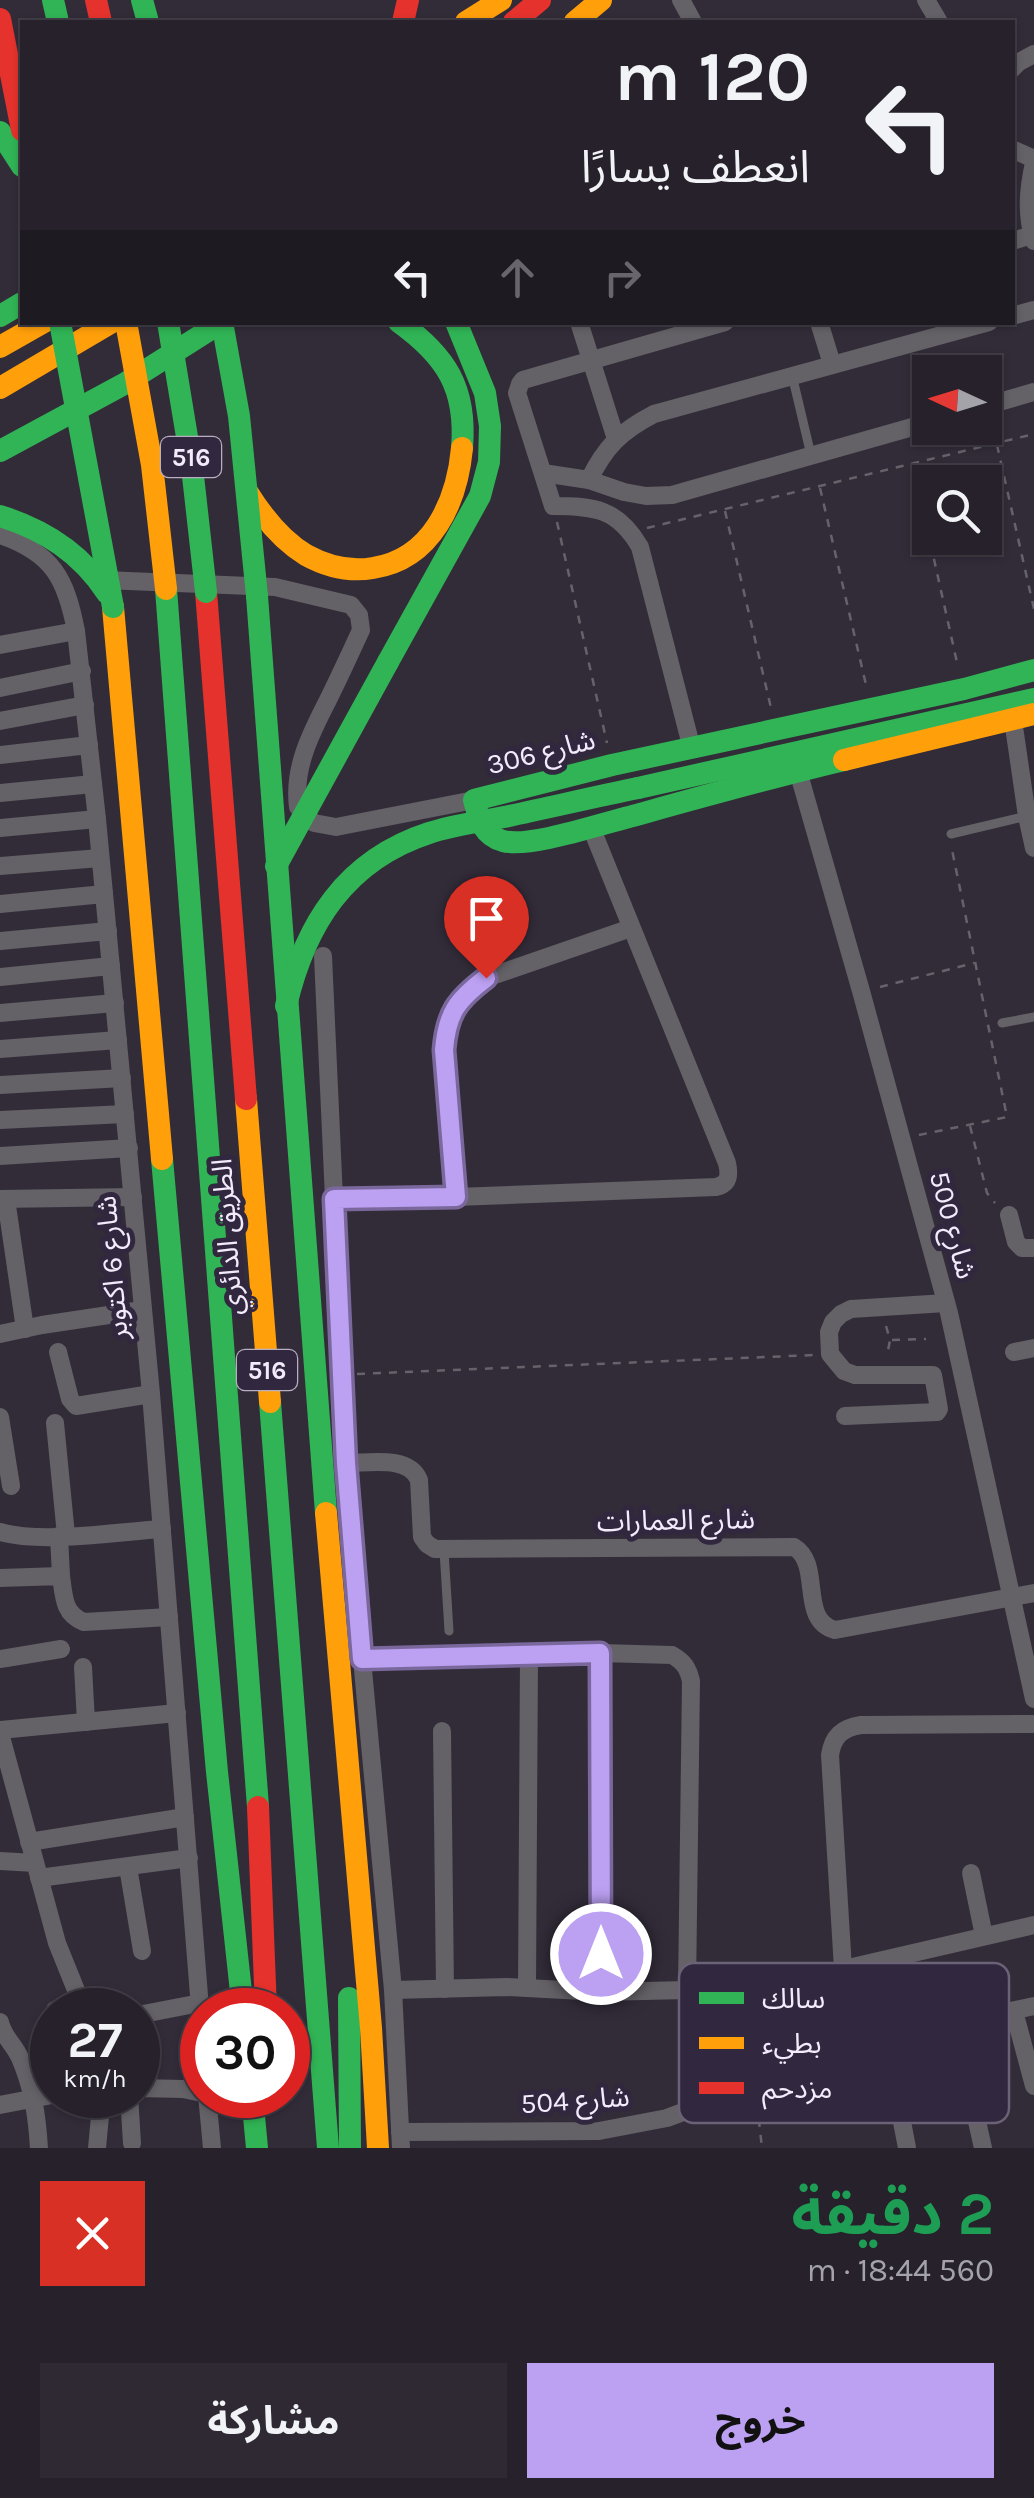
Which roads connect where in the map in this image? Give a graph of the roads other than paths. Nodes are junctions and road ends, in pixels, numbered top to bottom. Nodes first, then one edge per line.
1 (502, 0) edge
2 (540, 0) edge
3 (601, 0) edge
4 (0, 19) edge
5 (469, 20) edge
6 (516, 20) edge
7 (577, 20) edge
8 (20, 120) edge
9 (0, 132) edge
10 (1034, 161) edge
11 (20, 163) edge
12 (1033, 238) edge
13 (39, 325) edge
14 (61, 325) edge
15 (107, 325) edge
16 (127, 325) edge
17 (168, 325) edge
18 (185, 325) edge
19 (217, 325) edge
20 (223, 325) edge
21 (403, 325) edge
22 (457, 325) edge
23 (580, 325) edge
24 (715, 325) edge
25 (819, 325) edge
26 (977, 325) edge
27 (0, 347) edge
28 (590, 361) junction
29 (832, 364) junction
30 (792, 375) junction
31 (0, 388) edge
32 (1034, 392) edge
33 (1002, 401) edge
34 (912, 427) edge
35 (0, 429) edge
36 (616, 439) junction
37 (0, 451) edge
38 (811, 455) junction
39 (543, 474) junction
40 (589, 480) junction
41 (248, 494) junction
42 (0, 516) edge
43 (8, 537) edge
44 (0, 555) edge
45 (62, 578) junction
46 (113, 606) junction
47 (76, 631) junction
48 (0, 646) edge
49 (1034, 670) edge
50 (82, 671) junction
51 (0, 688) edge
52 (1034, 699) edge
53 (85, 705) junction
54 (1023, 717) edge
55 (0, 721) edge
56 (89, 745) junction
57 (692, 749) junction
58 (0, 755) edge
59 (798, 771) junction
60 (93, 784) junction
61 (0, 792) edge
62 (474, 800) junction
63 (1027, 816) junction
64 (97, 819) junction
65 (591, 827) junction
66 (0, 828) edge
67 (951, 834) road end
68 (1034, 848) edge
69 (100, 858) junction
70 (0, 866) edge
71 (276, 866) junction
72 (104, 894) junction
73 (0, 904) edge
74 (631, 928) junction
75 (108, 931) junction
76 (0, 941) edge
77 (324, 956) dead end
78 (111, 966) junction
79 (0, 977) edge
80 (115, 1002) junction
81 (286, 1006) junction
82 (0, 1014) edge
83 (1034, 1017) edge
84 (1002, 1023) dead end
85 (118, 1040) junction
86 (0, 1049) edge
87 (122, 1078) junction
88 (0, 1085) edge
89 (126, 1114) junction
90 (0, 1120) edge
91 (129, 1148) junction
92 (0, 1156) edge
93 (133, 1196) junction
94 (456, 1197) junction
95 (3, 1198) edge
96 (334, 1199) junction
97 (1009, 1214) road end
98 (1034, 1248) edge
99 (946, 1303) junction
100 (142, 1310) junction
101 (25, 1329) junction
102 (0, 1334) edge
103 (1034, 1348) edge
104 (58, 1352) dead end
105 (1014, 1352) dead end
106 (152, 1394) junction
107 (844, 1416) dead end
108 (0, 1417) edge
109 (55, 1423) dead end
110 (346, 1463) junction
111 (11, 1486) dead end
112 (162, 1529) junction
113 (0, 1532) edge
114 (62, 1536) junction
115 (444, 1550) junction
116 (61, 1576) junction
117 (0, 1578) edge
118 (1034, 1593) edge
119 (1012, 1597) junction
120 (169, 1617) junction
121 (449, 1631) dead end
122 (61, 1649) dead end
123 (600, 1653) junction
124 (528, 1656) junction
125 (0, 1659) edge
126 (362, 1659) junction
127 (83, 1667) dead end
128 (1034, 1699) edge
129 (177, 1714) junction
130 (86, 1722) junction
131 (1034, 1724) edge
132 (0, 1731) edge
133 (442, 1731) dead end
134 (185, 1817) junction
135 (354, 1838) junction
136 (29, 1842) junction
137 (188, 1858) junction
138 (0, 1860) edge
139 (128, 1867) junction
140 (37, 1871) junction
141 (972, 1873) dead end
142 (1034, 1925) edge
143 (984, 1936) junction
144 (142, 1951) dead end
145 (687, 1963) edge
146 (843, 1963) edge
147 (865, 1963) edge
148 (75, 1988) edge
149 (199, 1988) edge
150 (241, 1988) edge
151 (265, 1988) edge
152 (527, 1988) junction
153 (445, 1989) junction
154 (393, 1990) junction
155 (679, 1990) edge
156 (601, 1992) junction
157 (1034, 2006) edge
158 (1014, 2010) junction
159 (1009, 2011) edge
160 (0, 2022) edge
161 (30, 2073) edge
162 (1034, 2086) edge
163 (30, 2099) edge
164 (0, 2105) edge
165 (679, 2113) edge
166 (41, 2118) edge
167 (100, 2118) edge
168 (130, 2118) edge
169 (208, 2118) edge
170 (254, 2118) edge
171 (270, 2118) edge
172 (902, 2123) edge
173 (977, 2123) edge
174 (401, 2140) edge
175 (531, 2140) edge
176 (132, 2143) dead end
177 (39, 2148) edge
178 (97, 2148) edge
179 (212, 2148) edge
180 (257, 2148) edge
181 (272, 2148) edge
182 (328, 2148) edge
183 (350, 2148) edge
184 (378, 2148) edge
185 (907, 2148) edge
186 (983, 2148) edge

1 - 5 main road
2 - 6 main road
3 - 7 main road
4 - 8 main road
9 - 11 main road
10 - 12 street
13 - 27 main road
14 - 46 main road, bridge
15 - 31 main road
16 - 151 main road, الطريق الدائري / 516, bridge
17 - 182 main road, الطريق الدائري / 516, bridge
18 - 35 main road
19 - 37 main road
20 - 41 main road, bridge
21 - 41 main road
22 - 71 main road, bridge
23 - 28 street
24 - 28 street
25 - 29 street
26 - 29 street
28 - 36 street
28 - 39 street
29 - 30 street
30 - 36 street
30 - 38 lane
32 - 33 street
34 - 38 street
36 - 40 street
38 - 40 street
39 - 40 street
39 - 57 street
41 - 71 main road, bridge
42 - 46 main road, bridge
43 - 44 street
43 - 45 street
45 - 47 street, شارع 6 اكتوبر
45 - 62 street
46 - 150 main road
47 - 48 street
47 - 50 street, شارع 6 اكتوبر
49 - 57 main road, شارع 306
50 - 51 street
50 - 53 street, شارع 6 اكتوبر
52 - 81 main road, bridge
53 - 55 street
53 - 56 street, شارع 6 اكتوبر
54 - 59 main road, شارع 306
54 - 63 street
56 - 58 street
56 - 60 street, شارع 6 اكتوبر
57 - 62 main road, شارع 306
59 - 65 main road, شارع 306
59 - 99 street, شارع 500
60 - 61 street
60 - 64 street, شارع 6 اكتوبر
62 - 65 main road, شارع 306
63 - 67 lane
63 - 68 street
64 - 66 street
64 - 69 street, شارع 6 اكتوبر
65 - 74 street
69 - 70 street
69 - 72 street, شارع 6 اكتوبر
71 - 81 main road
72 - 73 street
72 - 75 street, شارع 6 اكتوبر
74 - 94 street
74 - 94 street
75 - 76 street
75 - 78 street, شارع 6 اكتوبر
77 - 96 street
78 - 79 street
78 - 80 street, شارع 6 اكتوبر
80 - 82 street
80 - 85 street, شارع 6 اكتوبر
81 - 135 main road
83 - 84 lane
85 - 86 street
85 - 87 street, شارع 6 اكتوبر
87 - 88 street
87 - 89 street, شارع 6 اكتوبر
89 - 90 street
89 - 91 street, شارع 6 اكتوبر
91 - 92 street
91 - 93 street, شارع 6 اكتوبر
93 - 95 street
93 - 100 street, شارع 6 اكتوبر
94 - 96 street
95 - 101 street
96 - 110 street
97 - 98 street
99 - 107 street
99 - 119 street, شارع 500
100 - 101 street
100 - 106 street, شارع 6 اكتوبر
101 - 102 street
103 - 105 street
104 - 106 street
106 - 112 street, شارع 6 اكتوبر
108 - 111 street
109 - 114 street
110 - 115 street
110 - 126 street
112 - 114 street
112 - 120 street, شارع 6 اكتوبر
113 - 114 street
114 - 116 street
115 - 119 street, شارع العمارات
115 - 121 lane
116 - 117 street
116 - 120 street
118 - 119 street
119 - 128 street, شارع 500
120 - 129 street, شارع 6 اكتوبر
122 - 125 street
123 - 124 street
123 - 145 street
123 - 156 street
124 - 126 street
124 - 152 street
126 - 154 street
127 - 130 street
129 - 130 street
129 - 134 street, شارع 6 اكتوبر
130 - 132 street
131 - 146 street
132 - 136 street
133 - 153 street
134 - 136 street
134 - 137 street, شارع 6 اكتوبر
135 - 183 main road
135 - 184 main road
136 - 140 street
137 - 139 street
137 - 149 street, شارع 6 اكتوبر
138 - 140 street
139 - 140 street
139 - 144 street
140 - 148 street
141 - 143 street
142 - 143 street
143 - 147 street
152 - 153 street
152 - 156 street
153 - 154 street
154 - 174 street
155 - 156 street
157 - 158 street, شارع 504
158 - 159 street, شارع 504
158 - 162 street
160 - 161 street
163 - 164 street
165 - 175 street, شارع 504
166 - 177 street
167 - 178 street
168 - 176 street
169 - 179 street
170 - 180 main road
171 - 181 main road
172 - 185 street
173 - 186 street
174 - 175 street, شارع 504

